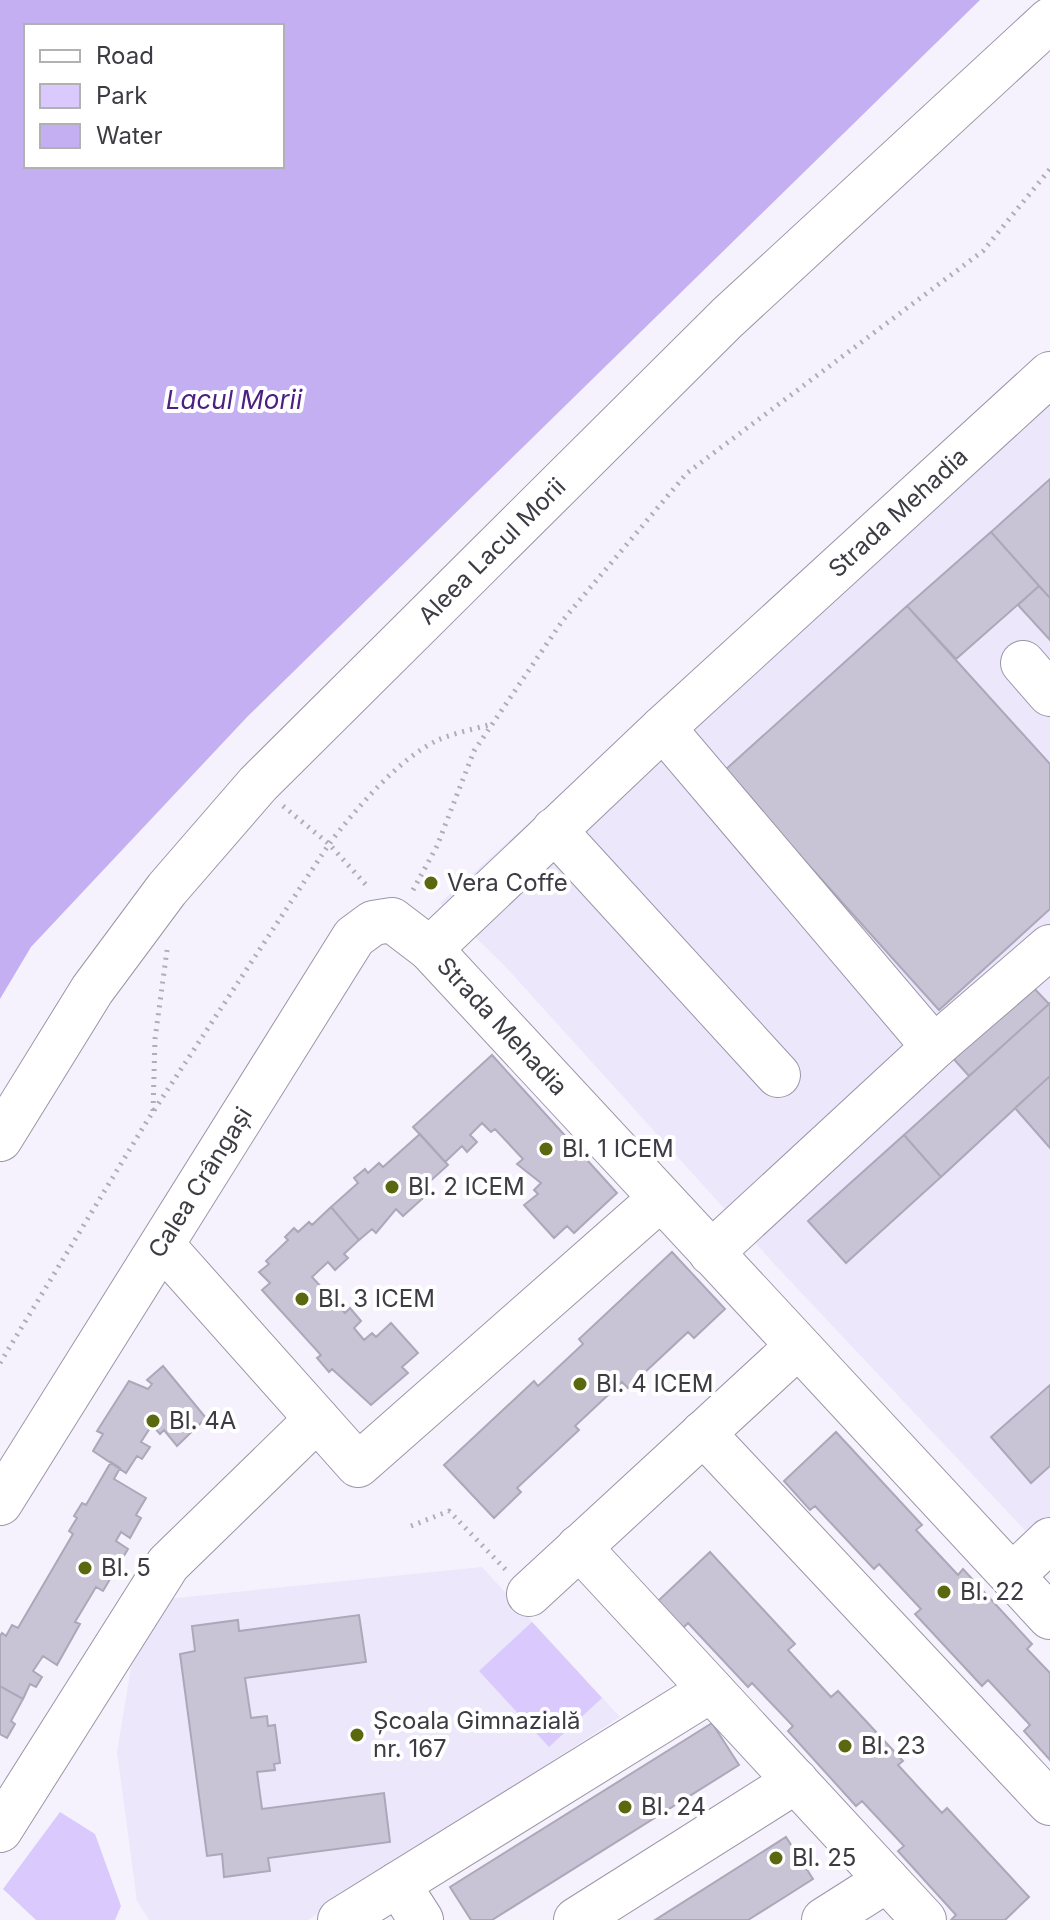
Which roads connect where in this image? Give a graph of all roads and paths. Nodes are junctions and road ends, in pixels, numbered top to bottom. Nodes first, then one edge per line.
1 (1050, 20) edge
2 (1050, 169) edge
3 (1050, 374) edge
4 (493, 723) junction
5 (663, 728) junction
6 (258, 784) junction
7 (554, 830) junction
8 (329, 844) junction
9 (167, 889) junction
10 (410, 933) junction
11 (1050, 947) edge
12 (934, 1047) junction
13 (778, 1075) dead end
14 (153, 1112) junction
15 (0, 1139) edge
16 (660, 1199) junction
17 (162, 1245) junction
18 (711, 1253) junction
19 (798, 1346) junction
20 (0, 1363) edge
21 (317, 1419) junction
22 (703, 1433) junction
23 (0, 1503) edge
24 (411, 1526) dead end
25 (1050, 1540) edge
26 (579, 1547) junction
27 (1012, 1576) junction
28 (529, 1594) joint
29 (1050, 1617) edge
30 (711, 1690) junction
31 (796, 1781) junction
32 (1050, 1803) edge
33 (0, 1830) edge
34 (887, 1880) junction
35 (398, 1884) junction
36 (340, 1920) edge
37 (421, 1920) edge
38 (576, 1920) edge
39 (824, 1920) edge
40 (924, 1920) edge

1 - 6 street, Aleea Lacul Morii
2 - 4 path
3 - 5 street, Strada Mehadia
4 - 8 path
4 - 10 path
5 - 7 street, Strada Mehadia
5 - 12 street
6 - 8 path
6 - 9 street, Aleea Lacul Morii
7 - 10 street, Strada Mehadia
7 - 13 street
8 - 10 path
8 - 14 path
9 - 14 path
9 - 15 street, Aleea Lacul Morii
10 - 16 street, Strada Mehadia
10 - 17 street, Calea Crângași
11 - 12 street
12 - 18 street
14 - 20 path
16 - 18 street, Strada Mehadia
16 - 21 street
17 - 21 street
17 - 23 street, Calea Crângași
18 - 19 street, Strada Mehadia
19 - 22 street
19 - 27 street, Strada Mehadia
21 - 33 street
22 - 26 street
22 - 32 street
24 - 28 path
25 - 27 street
26 - 28 street
26 - 30 street
27 - 29 street, Strada Mehadia
30 - 31 street
30 - 35 street
31 - 34 street
31 - 38 street
34 - 39 street
34 - 40 street
35 - 36 street
35 - 37 street

